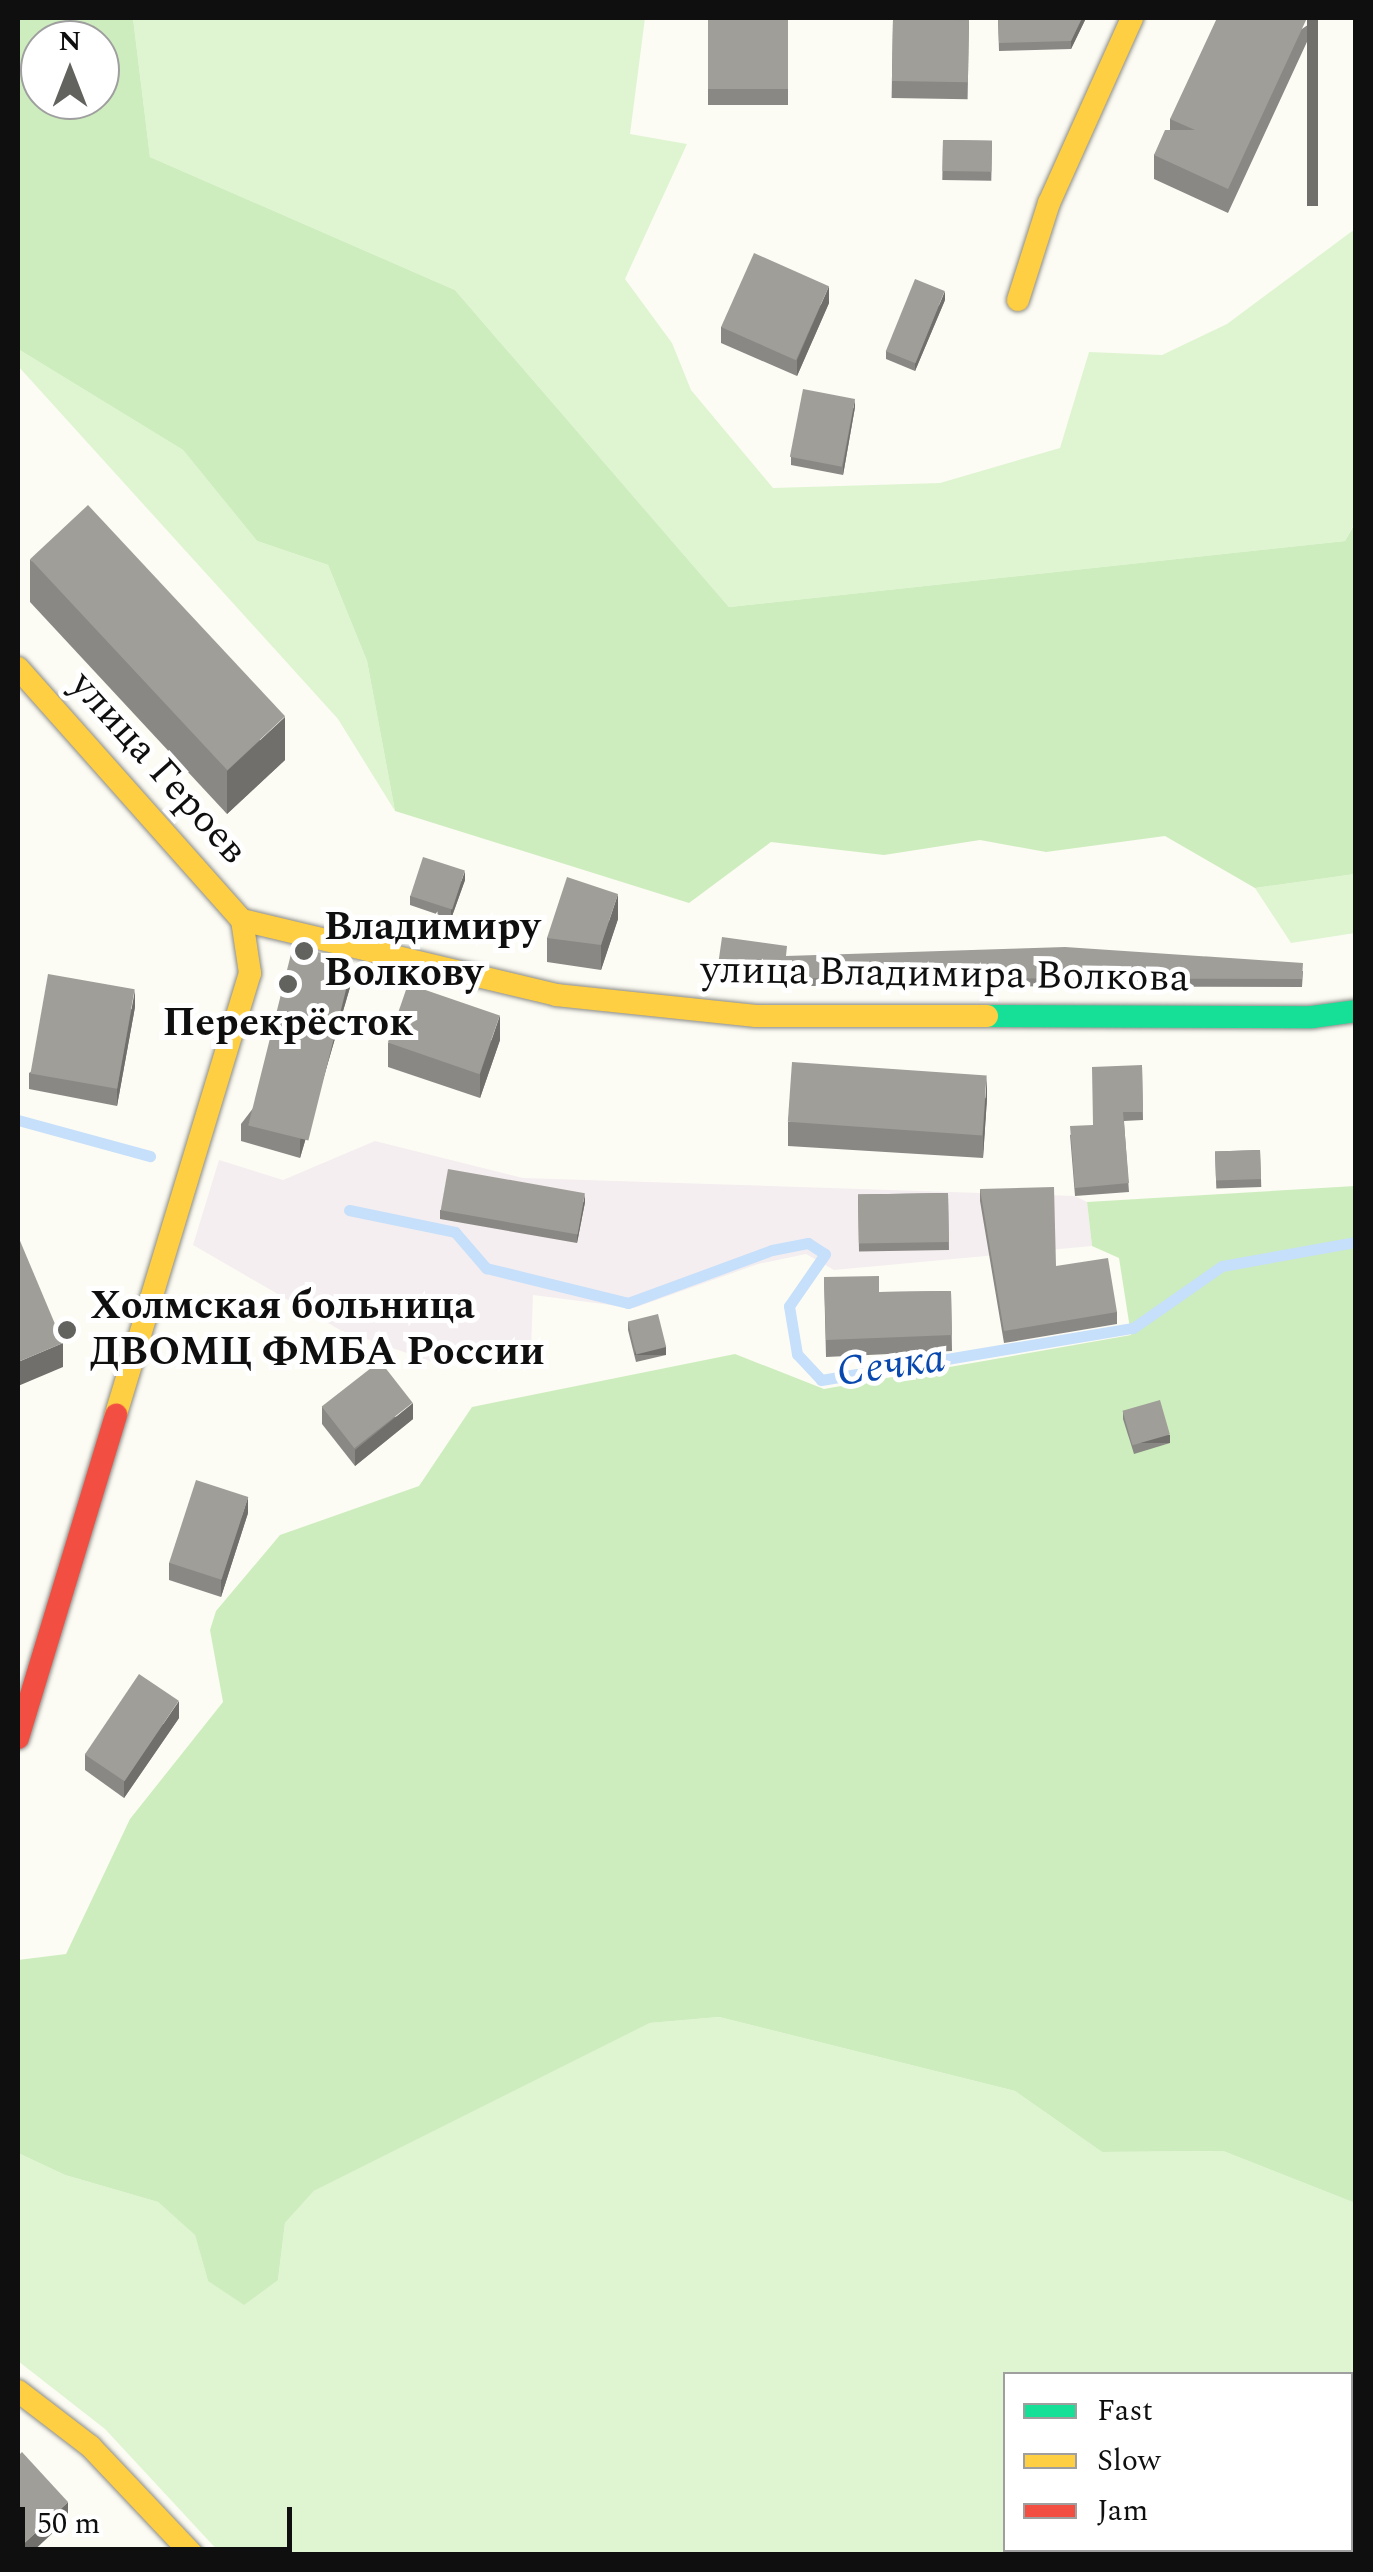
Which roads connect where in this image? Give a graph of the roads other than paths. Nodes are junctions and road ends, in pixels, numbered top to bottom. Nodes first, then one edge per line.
1 (1132, 18) edge
2 (1018, 300) dead end
3 (18, 668) edge
4 (242, 920) junction
5 (1356, 1011) edge
6 (18, 1738) edge
7 (18, 2391) edge
8 (192, 2554) edge

1 - 2 street
3 - 4 street, улица Героев
4 - 5 street, улица Владимира Волкова
4 - 6 street
7 - 8 street

